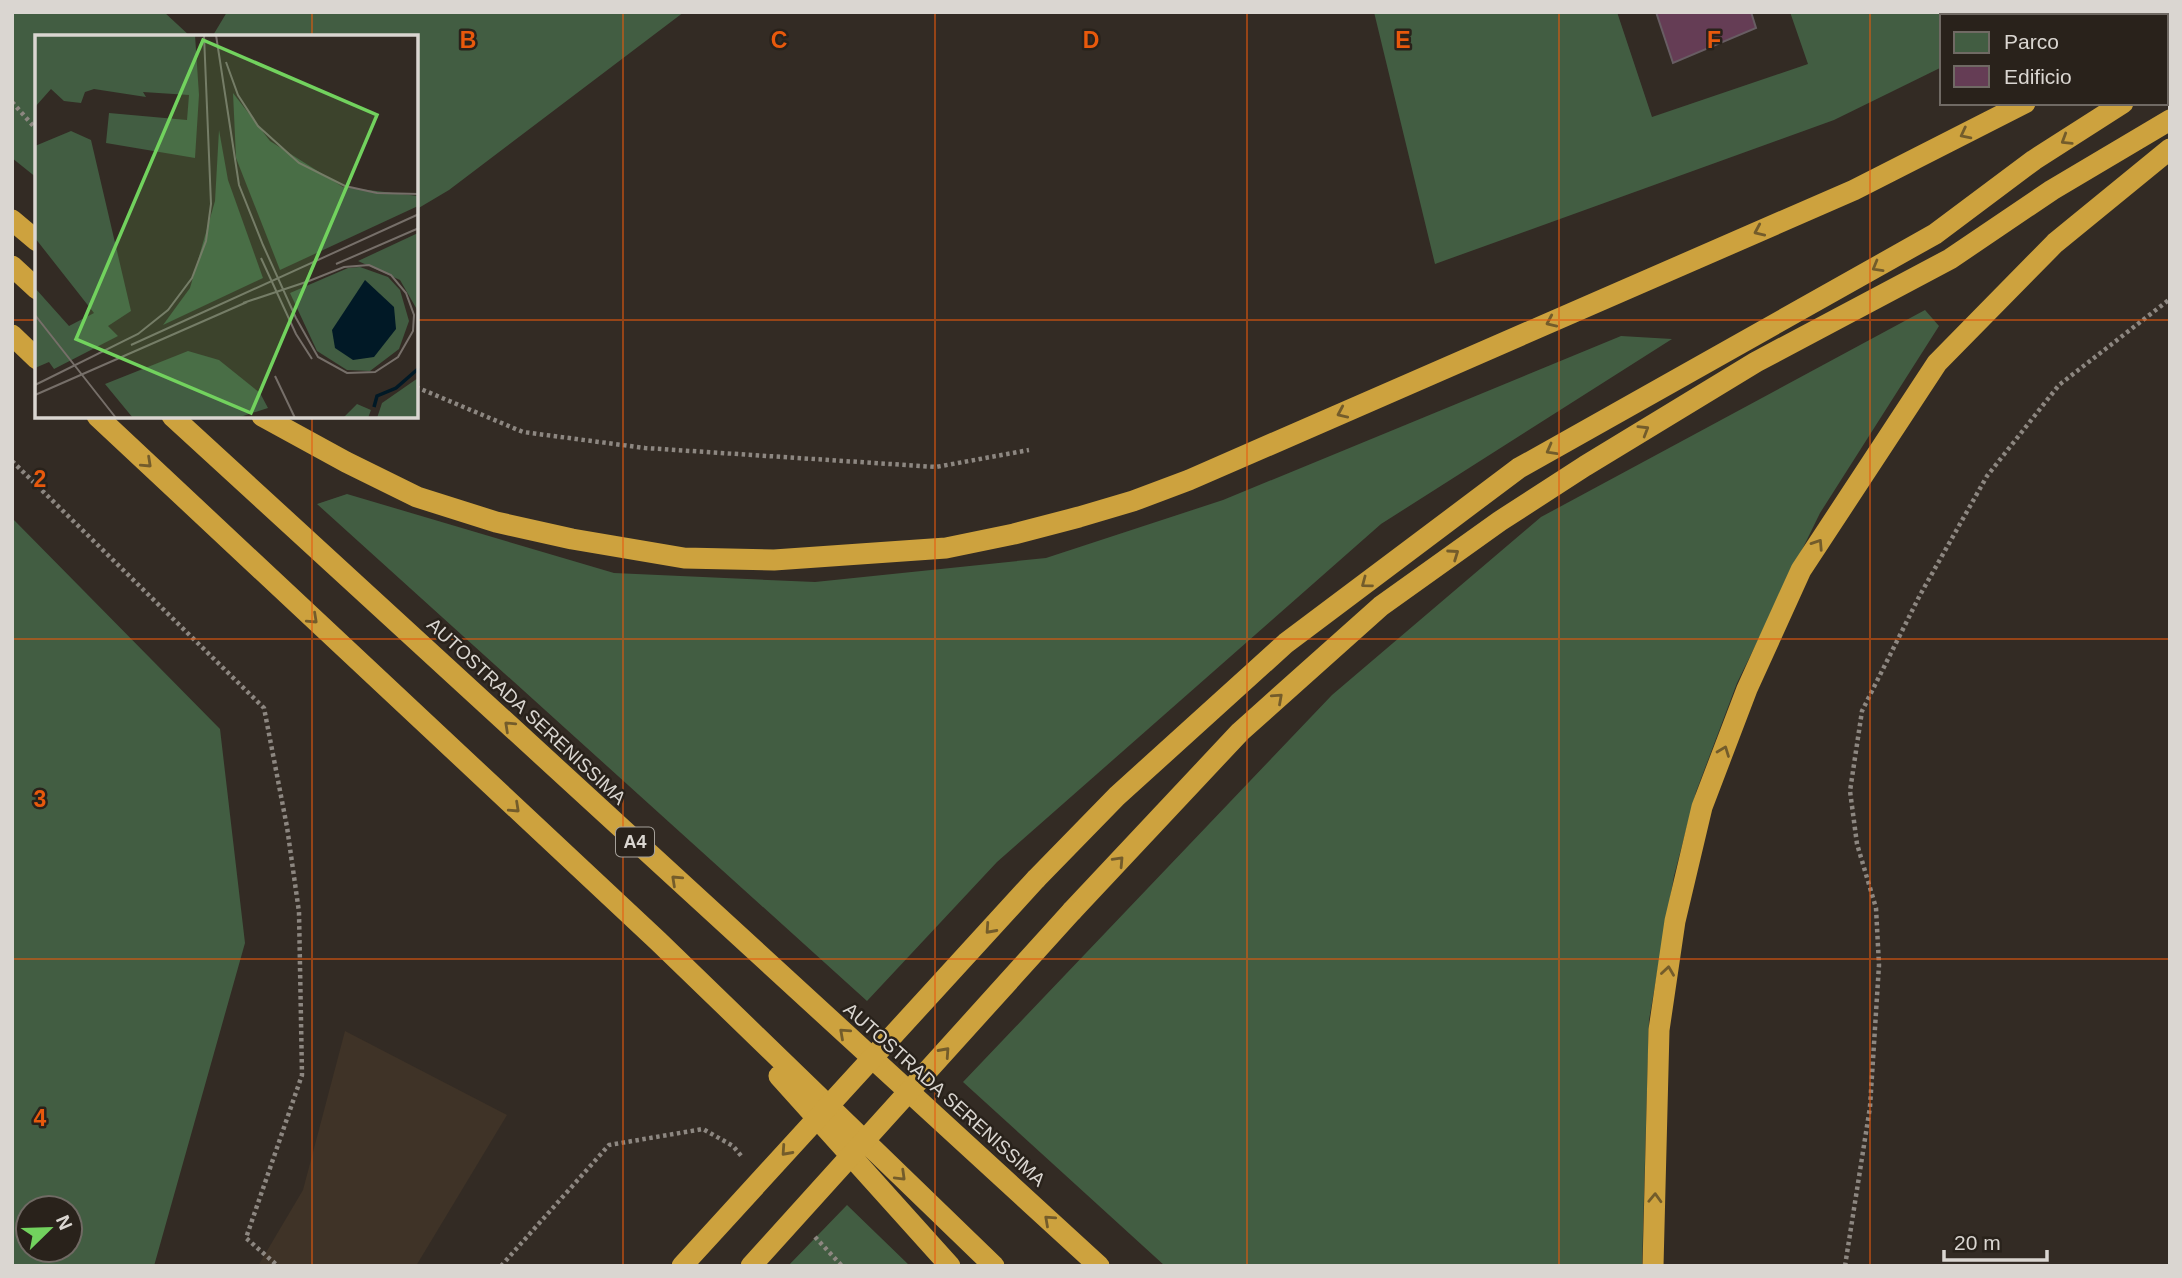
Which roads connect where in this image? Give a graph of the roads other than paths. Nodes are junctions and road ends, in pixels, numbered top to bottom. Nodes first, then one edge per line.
1 (2021, 105) edge
2 (2120, 105) edge
3 (2170, 120) edge
4 (2170, 149) edge
5 (12, 220) edge
6 (35, 239) edge
7 (12, 266) edge
8 (35, 287) edge
9 (12, 335) edge
10 (35, 357) edge
11 (99, 418) edge
12 (174, 418) edge
13 (266, 418) edge
14 (658, 942) junction
15 (682, 1266) edge
16 (751, 1266) edge
17 (950, 1266) edge
18 (994, 1266) edge
19 (1099, 1266) edge
20 (1653, 1266) edge

1 -> 13 highway
2 -> 15 highway, bridge
16 -> 3 highway, bridge
20 -> 4 highway
5 - 6 highway
7 - 8 highway
9 - 10 highway
11 -> 14 highway
19 -> 12 highway, AUTOSTRADA SERENISSIMA / A4
14 - 17 highway
14 -> 18 highway

